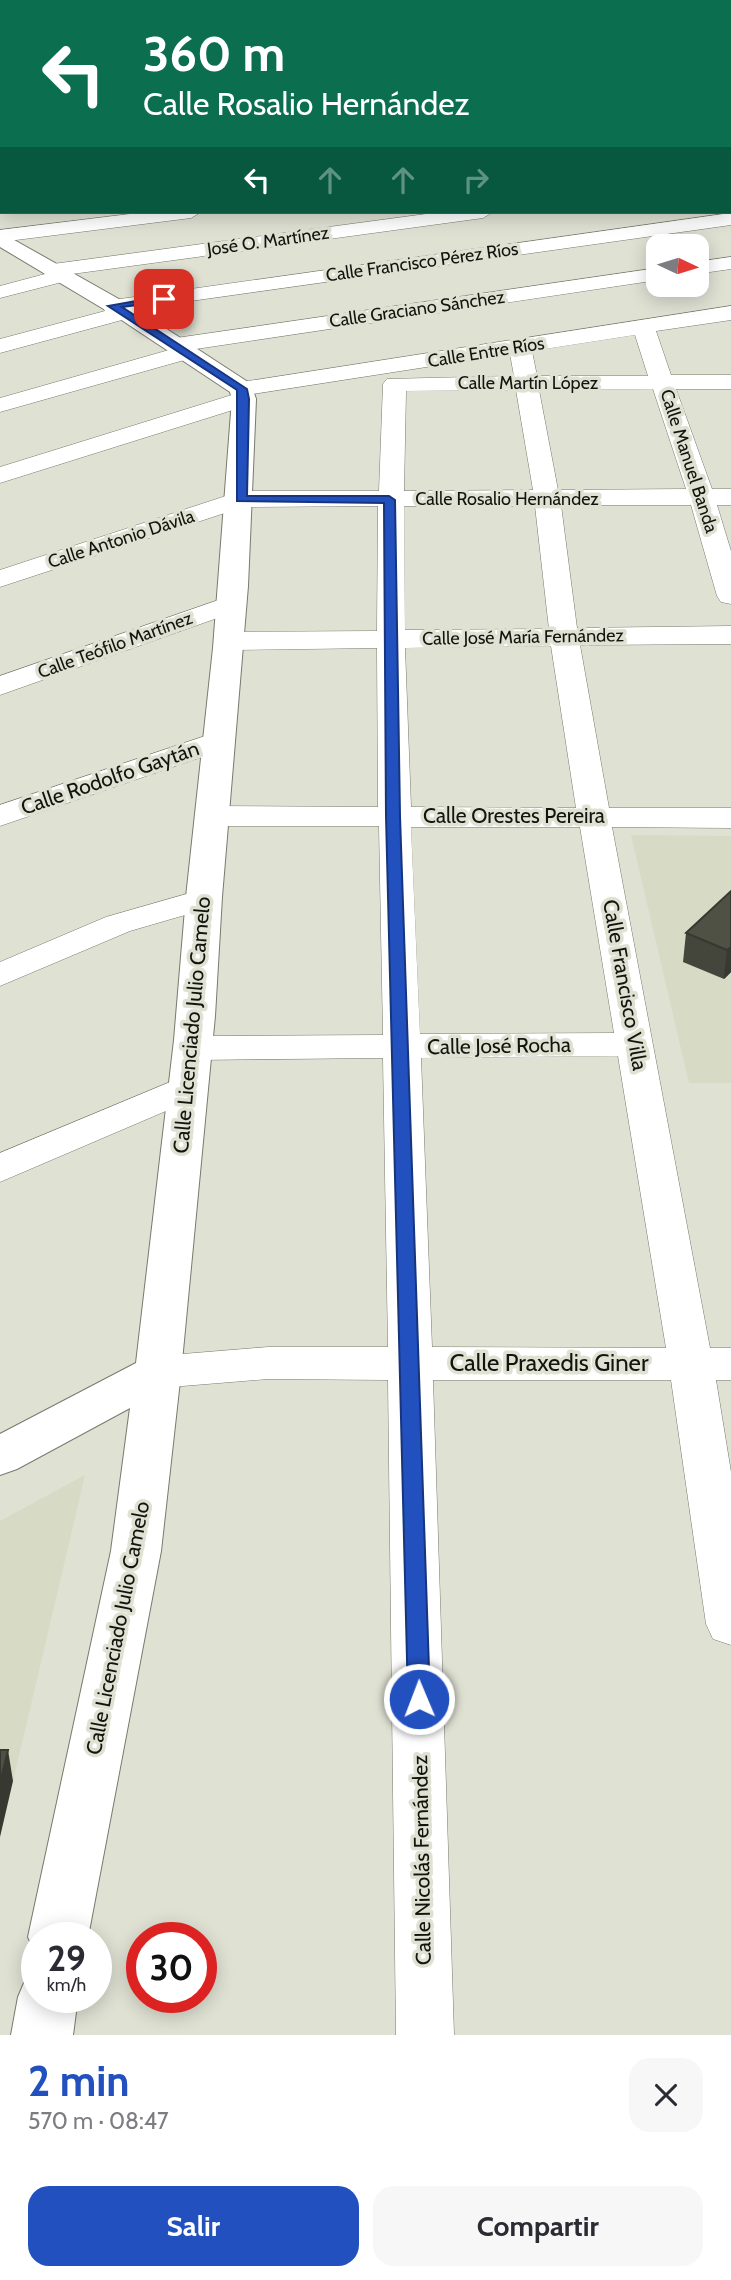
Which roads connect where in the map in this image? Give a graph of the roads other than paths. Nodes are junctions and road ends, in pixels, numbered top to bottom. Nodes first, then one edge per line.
1 (178, 214) edge
2 (469, 214) edge
3 (731, 219) edge
4 (2, 240) edge
5 (731, 263) edge
6 (709, 266) edge
7 (58, 273) junction
8 (646, 276) edge
9 (0, 292) edge
10 (119, 309) junction
11 (731, 313) edge
12 (643, 327) junction
13 (0, 346) edge
14 (520, 346) junction
15 (182, 349) junction
16 (325, 377) junction
17 (663, 382) junction
18 (731, 382) edge
19 (527, 383) junction
20 (395, 384) junction
21 (243, 394) junction
22 (0, 405) edge
23 (0, 475) edge
24 (731, 497) edge
25 (702, 498) junction
26 (241, 499) junction
27 (547, 499) junction
28 (389, 500) junction
29 (0, 579) edge
30 (731, 596) edge
31 (230, 622) junction
32 (731, 635) edge
33 (564, 637) junction
34 (391, 639) junction
35 (0, 686) edge
36 (220, 740) junction
37 (0, 816) edge
38 (213, 816) junction
39 (393, 816) junction
40 (595, 816) junction
41 (731, 818) edge
42 (204, 899) junction
43 (0, 975) edge
44 (636, 1044) junction
45 (402, 1047) junction
46 (195, 1048) junction
47 (187, 1087) junction
48 (0, 1169) edge
49 (711, 1363) edge
50 (410, 1364) junction
51 (158, 1372) junction
52 (0, 1456) edge
53 (731, 1624) edge
54 (61, 1922) edge
55 (45, 2013) edge
56 (42, 2035) edge
57 (425, 2035) edge

1 - 4 street
2 - 7 street, José O. Martínez
3 - 10 street, Calle Francisco Pérez Ríos
4 - 7 street
5 - 6 street
7 - 9 street, José O. Martínez
7 - 10 street
8 - 15 street, Calle Graciano Sánchez
10 - 13 street, Calle Francisco Pérez Ríos
10 - 15 street
11 - 12 street, Calle Entre Ríos
12 - 14 street, Calle Entre Ríos
12 - 17 street, Calle Manuel Banda
14 - 16 street, Calle Entre Ríos
14 - 19 street, Calle Francisco Villa
15 - 21 street
15 - 22 street, Calle Graciano Sánchez
16 - 20 street, Calle Martín López
16 - 21 street, Calle Entre Ríos
17 - 18 street, Calle Martín López
17 - 19 street, Calle Martín López
17 - 25 street, Calle Manuel Banda
19 - 20 street, Calle Martín López
19 - 27 street, Calle Francisco Villa
20 - 28 street, Calle Nicolás Fernández
21 - 23 street, Calle Entre Ríos
21 - 26 street, Calle Licenciado Julio Camelo
24 - 25 street, Calle Rosalio Hernández
25 - 27 street, Calle Rosalio Hernández
25 - 30 street, Calle Manuel Banda
26 - 28 street, Calle Rosalio Hernández
26 - 29 street, Calle Antonio Dávila
26 - 31 street, Calle Licenciado Julio Camelo
27 - 28 street, Calle Rosalio Hernández
27 - 33 street, Calle Francisco Villa
28 - 34 street, Calle Nicolás Fernández
31 - 34 street, Calle José María Fernández
31 - 35 street, Calle Teófilo Martínez
31 - 36 street, Calle Licenciado Julio Camelo
32 - 33 street, Calle José María Fernández
33 - 34 street, Calle José María Fernández
33 - 40 street, Calle Francisco Villa
34 - 39 street, Calle Nicolás Fernández
36 - 37 street, Calle Rodolfo Gaytán
36 - 38 street, Calle Licenciado Julio Camelo
38 - 39 street, Calle Orestes Pereira
38 - 42 street, Calle Licenciado Julio Camelo
39 - 40 street, Calle Orestes Pereira
39 - 45 street, Calle Nicolás Fernández
40 - 41 street, Calle Orestes Pereira
40 - 44 street, Calle Francisco Villa
42 - 43 street
42 - 46 street, Calle Licenciado Julio Camelo
44 - 45 street, Calle José Rocha
44 - 49 street, Calle Francisco Villa
45 - 46 street, Calle José Rocha
45 - 50 street, Calle Nicolás Fernández
46 - 47 street, Calle Licenciado Julio Camelo
47 - 48 street
47 - 51 street, Calle Licenciado Julio Camelo
49 - 50 street, Calle Praxedis Giner
49 - 53 street, Calle Francisco Villa
50 - 51 street, Calle Praxedis Giner
50 - 57 street, Calle Nicolás Fernández
51 - 52 street
51 - 54 street, Calle Licenciado Julio Camelo
55 - 56 street

